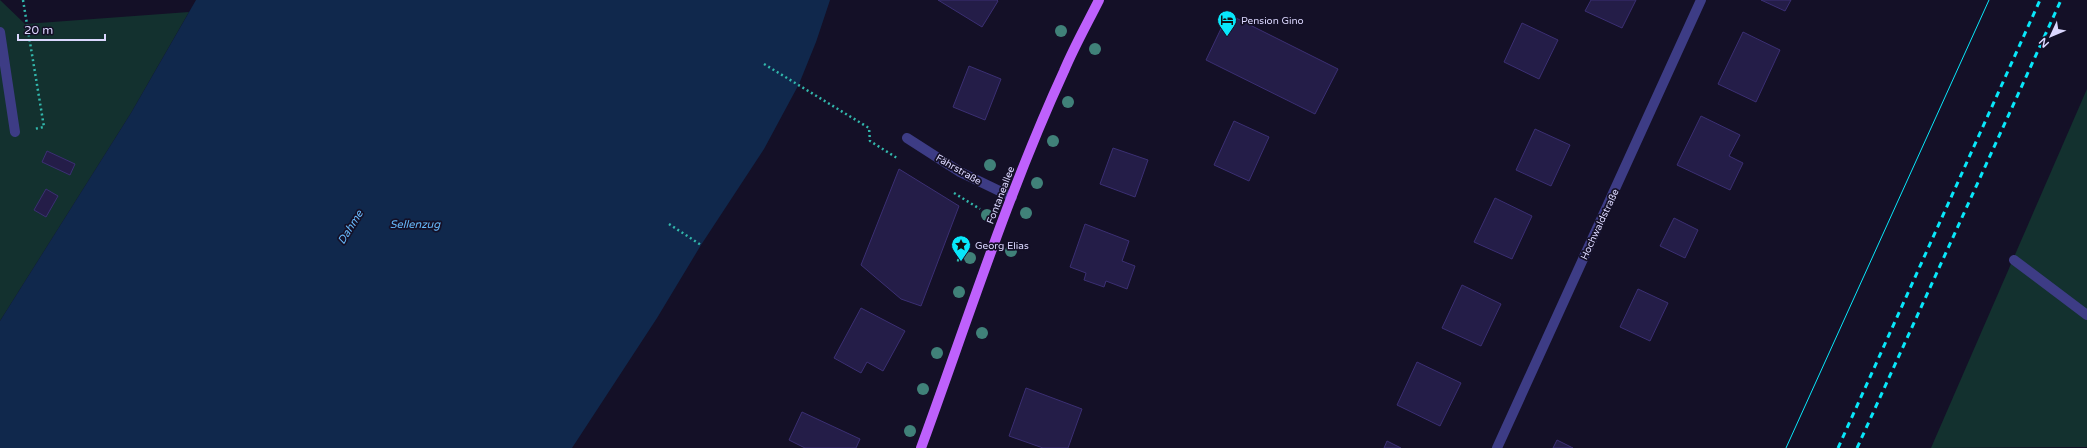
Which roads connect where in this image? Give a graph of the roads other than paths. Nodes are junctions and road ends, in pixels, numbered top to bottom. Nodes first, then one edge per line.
1 (1099, 0) edge
2 (1701, 0) edge
3 (0, 32) edge
4 (15, 132) road end
5 (907, 138) dead end
6 (1012, 197) junction
7 (2014, 260) dead end
8 (2087, 315) edge
9 (921, 448) edge
10 (1497, 448) edge

1 - 6 main road, Fontaneallee
2 - 10 street, Hochwaldstraße
3 - 4 street
5 - 6 street, Fährstraße
6 - 9 main road, Fontaneallee
7 - 8 street

